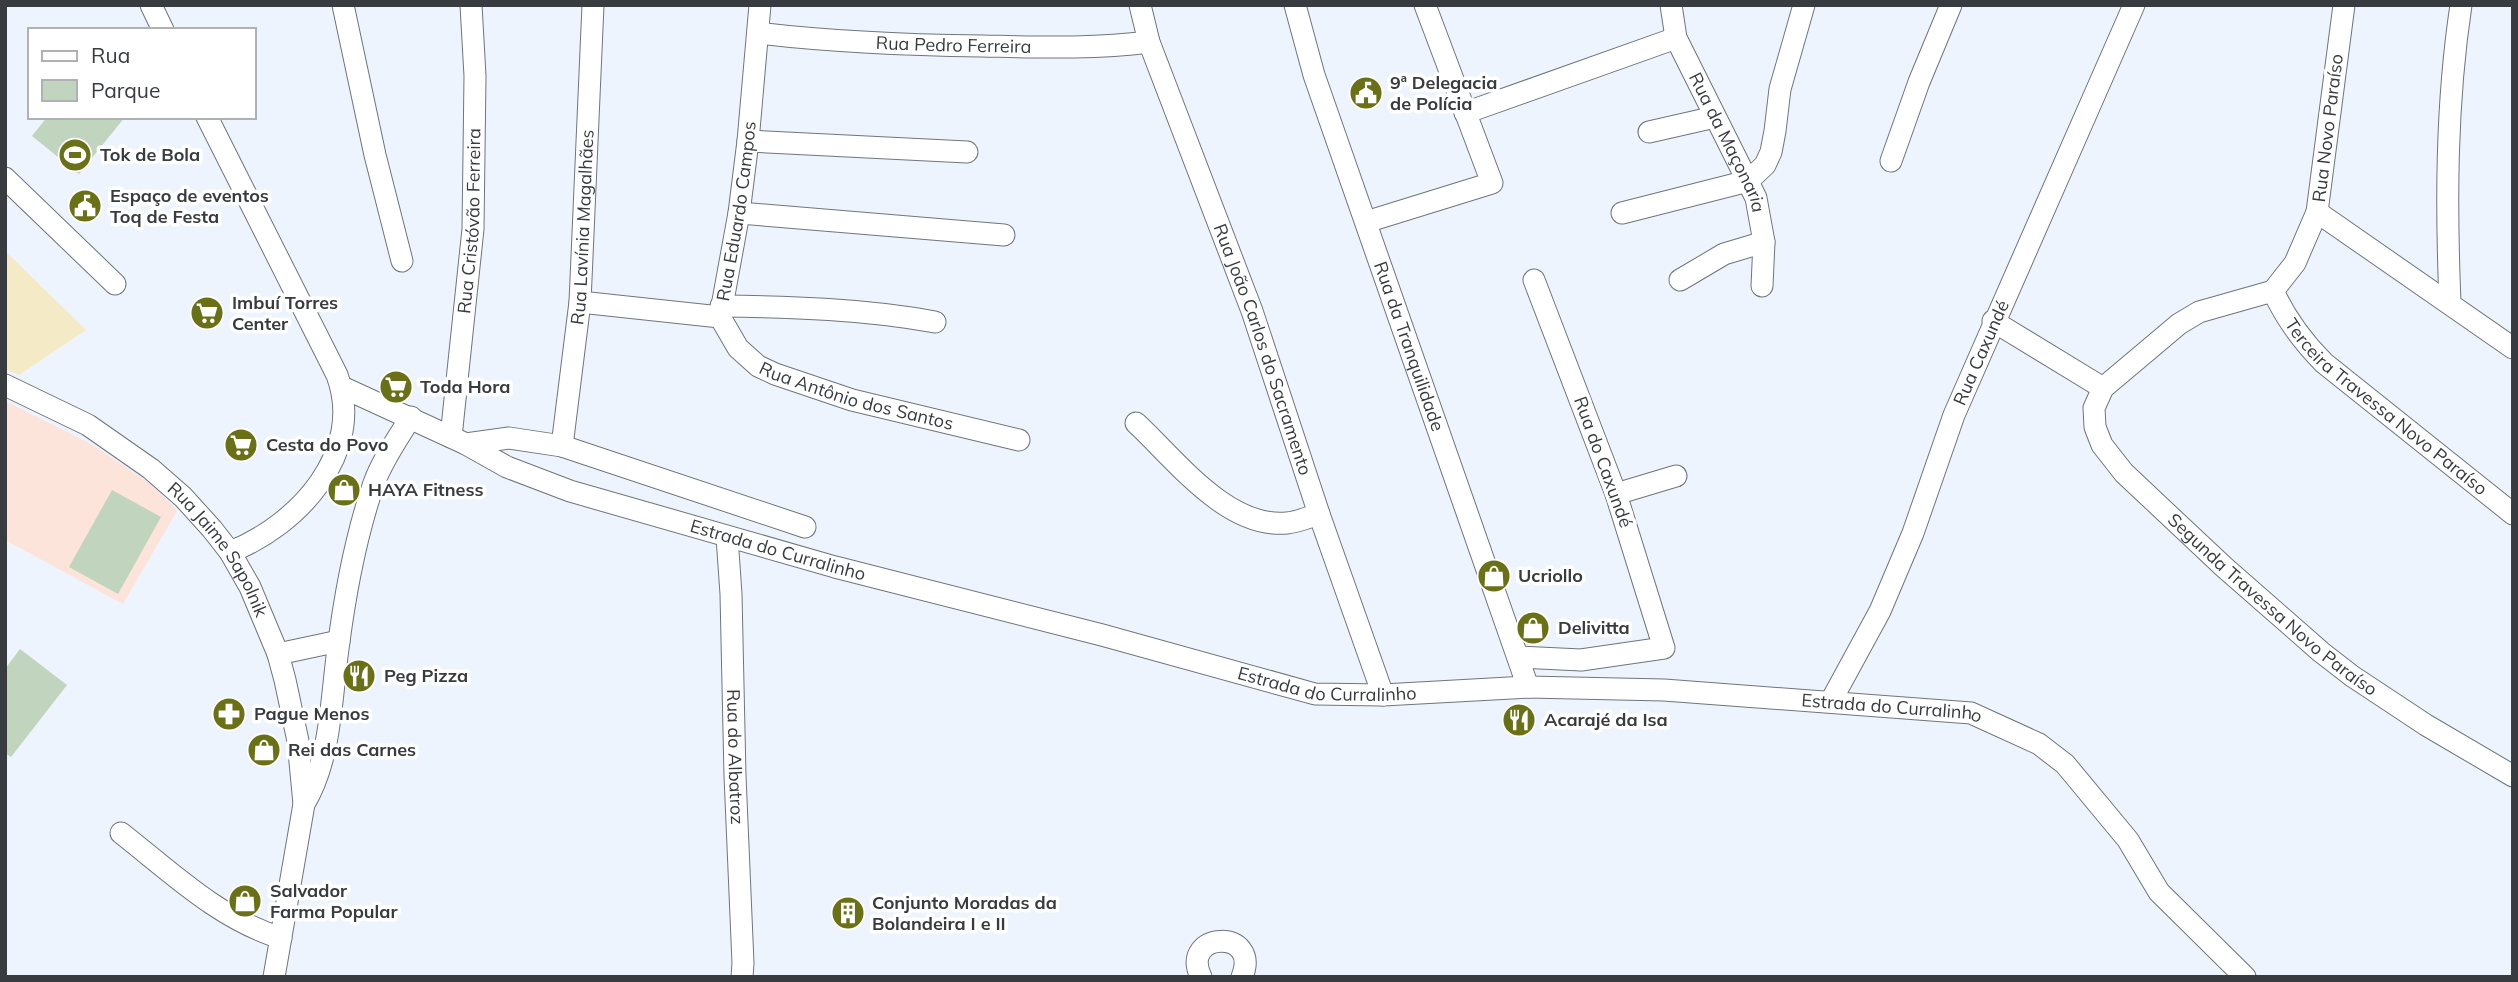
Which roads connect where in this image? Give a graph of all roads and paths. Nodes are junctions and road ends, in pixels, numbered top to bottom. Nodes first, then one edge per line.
1 (151, 5) edge
2 (342, 5) edge
3 (471, 5) edge
4 (593, 5) edge
5 (760, 5) edge
6 (1140, 5) edge
7 (1295, 5) edge
8 (1425, 5) edge
9 (1671, 5) edge
10 (1804, 5) edge
11 (1951, 5) edge
12 (2134, 5) edge
13 (2344, 5) edge
14 (2460, 5) edge
15 (162, 28) edge
16 (758, 33) junction
17 (1676, 38) junction
18 (1149, 42) junction
19 (1465, 113) junction
20 (1715, 117) junction
21 (208, 119) edge
22 (1649, 132) dead end
23 (748, 142) junction
24 (967, 152) dead end
25 (1891, 161) dead end
26 (5, 178) edge
27 (1748, 181) junction
28 (1622, 212) dead end
29 (2317, 212) junction
30 (739, 213) junction
31 (1366, 222) junction
32 (1004, 235) dead end
33 (1764, 242) junction
34 (402, 261) dead end
35 (1534, 280) dead end
36 (1680, 280) dead end
37 (115, 284) dead end
38 (1762, 286) dead end
39 (2273, 291) junction
40 (580, 302) junction
41 (2450, 303) junction
42 (720, 311) junction
43 (1993, 321) junction
44 (935, 322) dead end
45 (2513, 348) edge
46 (5, 385) edge
47 (342, 387) junction
48 (2103, 388) junction
49 (411, 418) junction
50 (1136, 423) dead end
51 (458, 440) junction
52 (1019, 440) dead end
53 (562, 446) junction
54 (1676, 476) dead end
55 (1616, 494) junction
56 (2513, 513) edge
57 (1319, 514) junction
58 (805, 527) dead end
59 (727, 537) junction
60 (230, 552) junction
61 (339, 642) junction
62 (278, 654) junction
63 (1518, 657) junction
64 (1528, 687) junction
65 (1383, 695) junction
66 (1831, 701) junction
67 (2513, 776) edge
68 (304, 804) junction
69 (121, 833) dead end
70 (281, 937) junction
71 (274, 977) edge
72 (742, 977) edge
73 (1201, 977) edge
74 (1242, 977) edge
75 (2245, 977) edge

1 - 15 street
2 - 34 street
3 - 51 street, Rua Cristóvão Ferreira
4 - 40 street, Rua Lavínia Magalhães
5 - 16 street, Rua Eduardo Campos
6 - 18 street, Rua João Carlos do Sacramento
7 - 31 street, Rua da Tranquilidade
8 - 19 street
9 - 17 street, Rua da Maçonaria
10 - 27 street
11 - 25 street
12 - 43 street, Rua Caxundé
13 - 29 street, Rua Novo Paraíso
14 - 41 street
16 - 18 street, Rua Pedro Ferreira
16 - 23 street, Rua Eduardo Campos
17 - 19 street
17 - 20 street, Rua da Maçonaria
18 - 57 street, Rua João Carlos do Sacramento
19 - 31 street
20 - 22 street
20 - 27 street, Rua da Maçonaria
21 - 47 street
23 - 24 street
23 - 30 street, Rua Eduardo Campos
26 - 37 street
27 - 28 street
27 - 33 street, Rua da Maçonaria
29 - 39 street, Rua Novo Paraíso
29 - 41 street
30 - 32 street
30 - 42 street, Rua Eduardo Campos
31 - 63 street, Rua da Tranquilidade
33 - 36 street
33 - 38 street, Rua da Maçonaria
35 - 55 street, Rua do Caxundé
39 - 48 street
39 - 56 street, Terceira Travessa Novo Paraíso
40 - 42 street, Rua Eduardo Campos
40 - 53 street, Rua Lavínia Magalhães
41 - 45 street
42 - 44 street
42 - 52 street, Rua Antônio dos Santos
43 - 48 street
43 - 66 street, Rua Caxundé
46 - 60 street, Rua Jaime Sapolnik
47 - 49 street, Estrada do Curralinho
47 - 60 street
48 - 67 street, Segunda Travessa Novo Paraíso
49 - 51 street, Estrada do Curralinho
49 - 61 street, Rua Jaime Sapolnik
50 - 57 street
51 - 53 street
51 - 59 street, Estrada do Curralinho
53 - 58 street
54 - 55 street
55 - 63 street, Rua do Caxundé
57 - 65 street, Rua João Carlos do Sacramento
59 - 65 street, Estrada do Curralinho
59 - 72 street, Rua do Albatroz
60 - 62 street, Rua Jaime Sapolnik
61 - 62 street
61 - 68 street, Rua Jaime Sapolnik
62 - 68 street, Rua Jaime Sapolnik
63 - 64 street, Rua da Tranquilidade
64 - 65 street, Estrada do Curralinho
64 - 66 street, Estrada do Curralinho
66 - 75 street, Estrada do Curralinho
68 - 70 street, Rua Jaime Sapolnik
69 - 70 street
70 - 71 street, Rua Jaime Sapolnik
73 - 74 street

